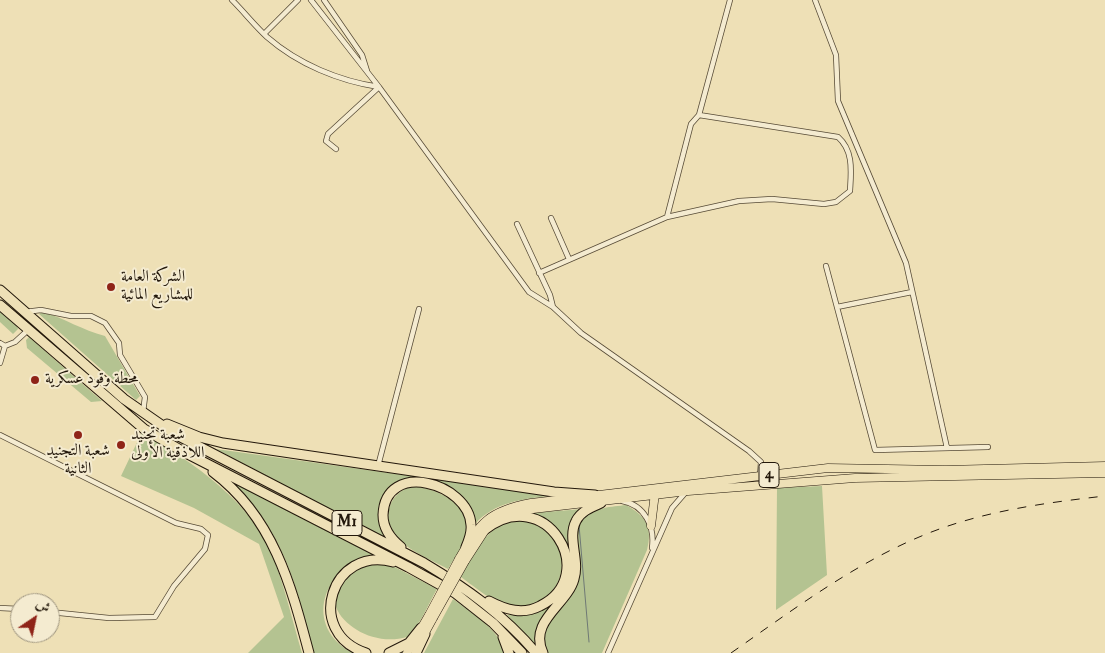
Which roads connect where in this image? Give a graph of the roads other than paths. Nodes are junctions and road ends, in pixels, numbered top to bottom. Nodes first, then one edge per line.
1 (232, 0) edge
2 (298, 0) edge
3 (311, 0) edge
4 (324, 0) edge
5 (730, 0) edge
6 (815, 0) edge
7 (264, 34) junction
8 (368, 73) junction
9 (378, 87) junction
10 (699, 115) junction
11 (336, 149) dead end
12 (667, 217) junction
13 (551, 218) dead end
14 (517, 224) dead end
15 (569, 259) junction
16 (826, 266) dead end
17 (539, 272) junction
18 (0, 290) edge
19 (912, 292) junction
20 (0, 305) edge
21 (553, 307) junction
22 (837, 307) junction
23 (419, 309) dead end
24 (25, 312) junction
25 (28, 330) junction
26 (2, 344) edge
27 (0, 363) edge
28 (142, 413) junction
29 (0, 435) edge
30 (988, 447) dead end
31 (947, 448) junction
32 (182, 451) junction
33 (378, 466) junction
34 (1105, 466) edge
35 (1105, 473) edge
36 (760, 476) junction
37 (655, 487) junction
38 (688, 491) junction
39 (654, 496) junction
40 (598, 499) junction
41 (618, 500) junction
42 (651, 526) junction
43 (483, 531) junction
44 (466, 547) junction
45 (651, 554) junction
46 (462, 560) junction
47 (424, 563) junction
48 (408, 567) junction
49 (459, 584) junction
50 (60, 613) edge
51 (493, 623) junction
52 (423, 631) junction
53 (309, 653) edge
54 (366, 653) edge
55 (389, 653) edge
56 (407, 653) edge
57 (415, 653) edge
58 (509, 653) edge
59 (522, 653) edge
60 (536, 653) edge
61 (543, 653) edge
62 (608, 653) edge

1 - 7 street
2 - 7 street
3 - 8 street
4 - 8 street
5 - 10 street
6 - 19 street
7 - 9 street
8 - 9 street
9 - 11 street
9 - 21 street
10 - 12 street
10 - 12 street
12 - 15 street
13 - 15 street
14 - 17 street
15 - 17 street
16 - 22 street
17 - 21 street
18 - 24 highway, M1
19 - 22 street
19 - 31 street
20 - 25 highway, M1
21 - 36 street
22 - 31 street
23 - 33 street
24 - 28 highway, M1
24 - 28 street
25 - 26 street
25 - 32 highway, M1
26 - 27 street
28 - 33 highway
28 - 47 highway, M1
29 - 50 street
30 - 31 street
32 - 48 highway, M1
32 - 53 highway
33 - 40 highway
34 - 36 main road, 4
35 - 38 main road, 4
36 - 37 main road, 4
37 - 39 main road
37 - 40 main road, 4
38 - 39 main road, 4
38 - 45 street
39 - 41 main road, 4
39 - 42 main road
40 - 41 main road, 4
40 - 43 main road, 4
40 - 44 main road, 4
40 - 61 highway
41 - 42 street
42 - 45 street
43 - 46 main road, 4
43 - 49 highway
44 - 46 main road, 4
44 - 47 highway
45 - 62 street
46 - 52 main road, bridge
47 - 49 highway, M1
48 - 51 highway, M1
48 - 54 highway
49 - 60 highway, M1
51 - 58 highway
51 - 59 highway, M1
52 - 55 highway
52 - 56 main road
52 - 57 highway

